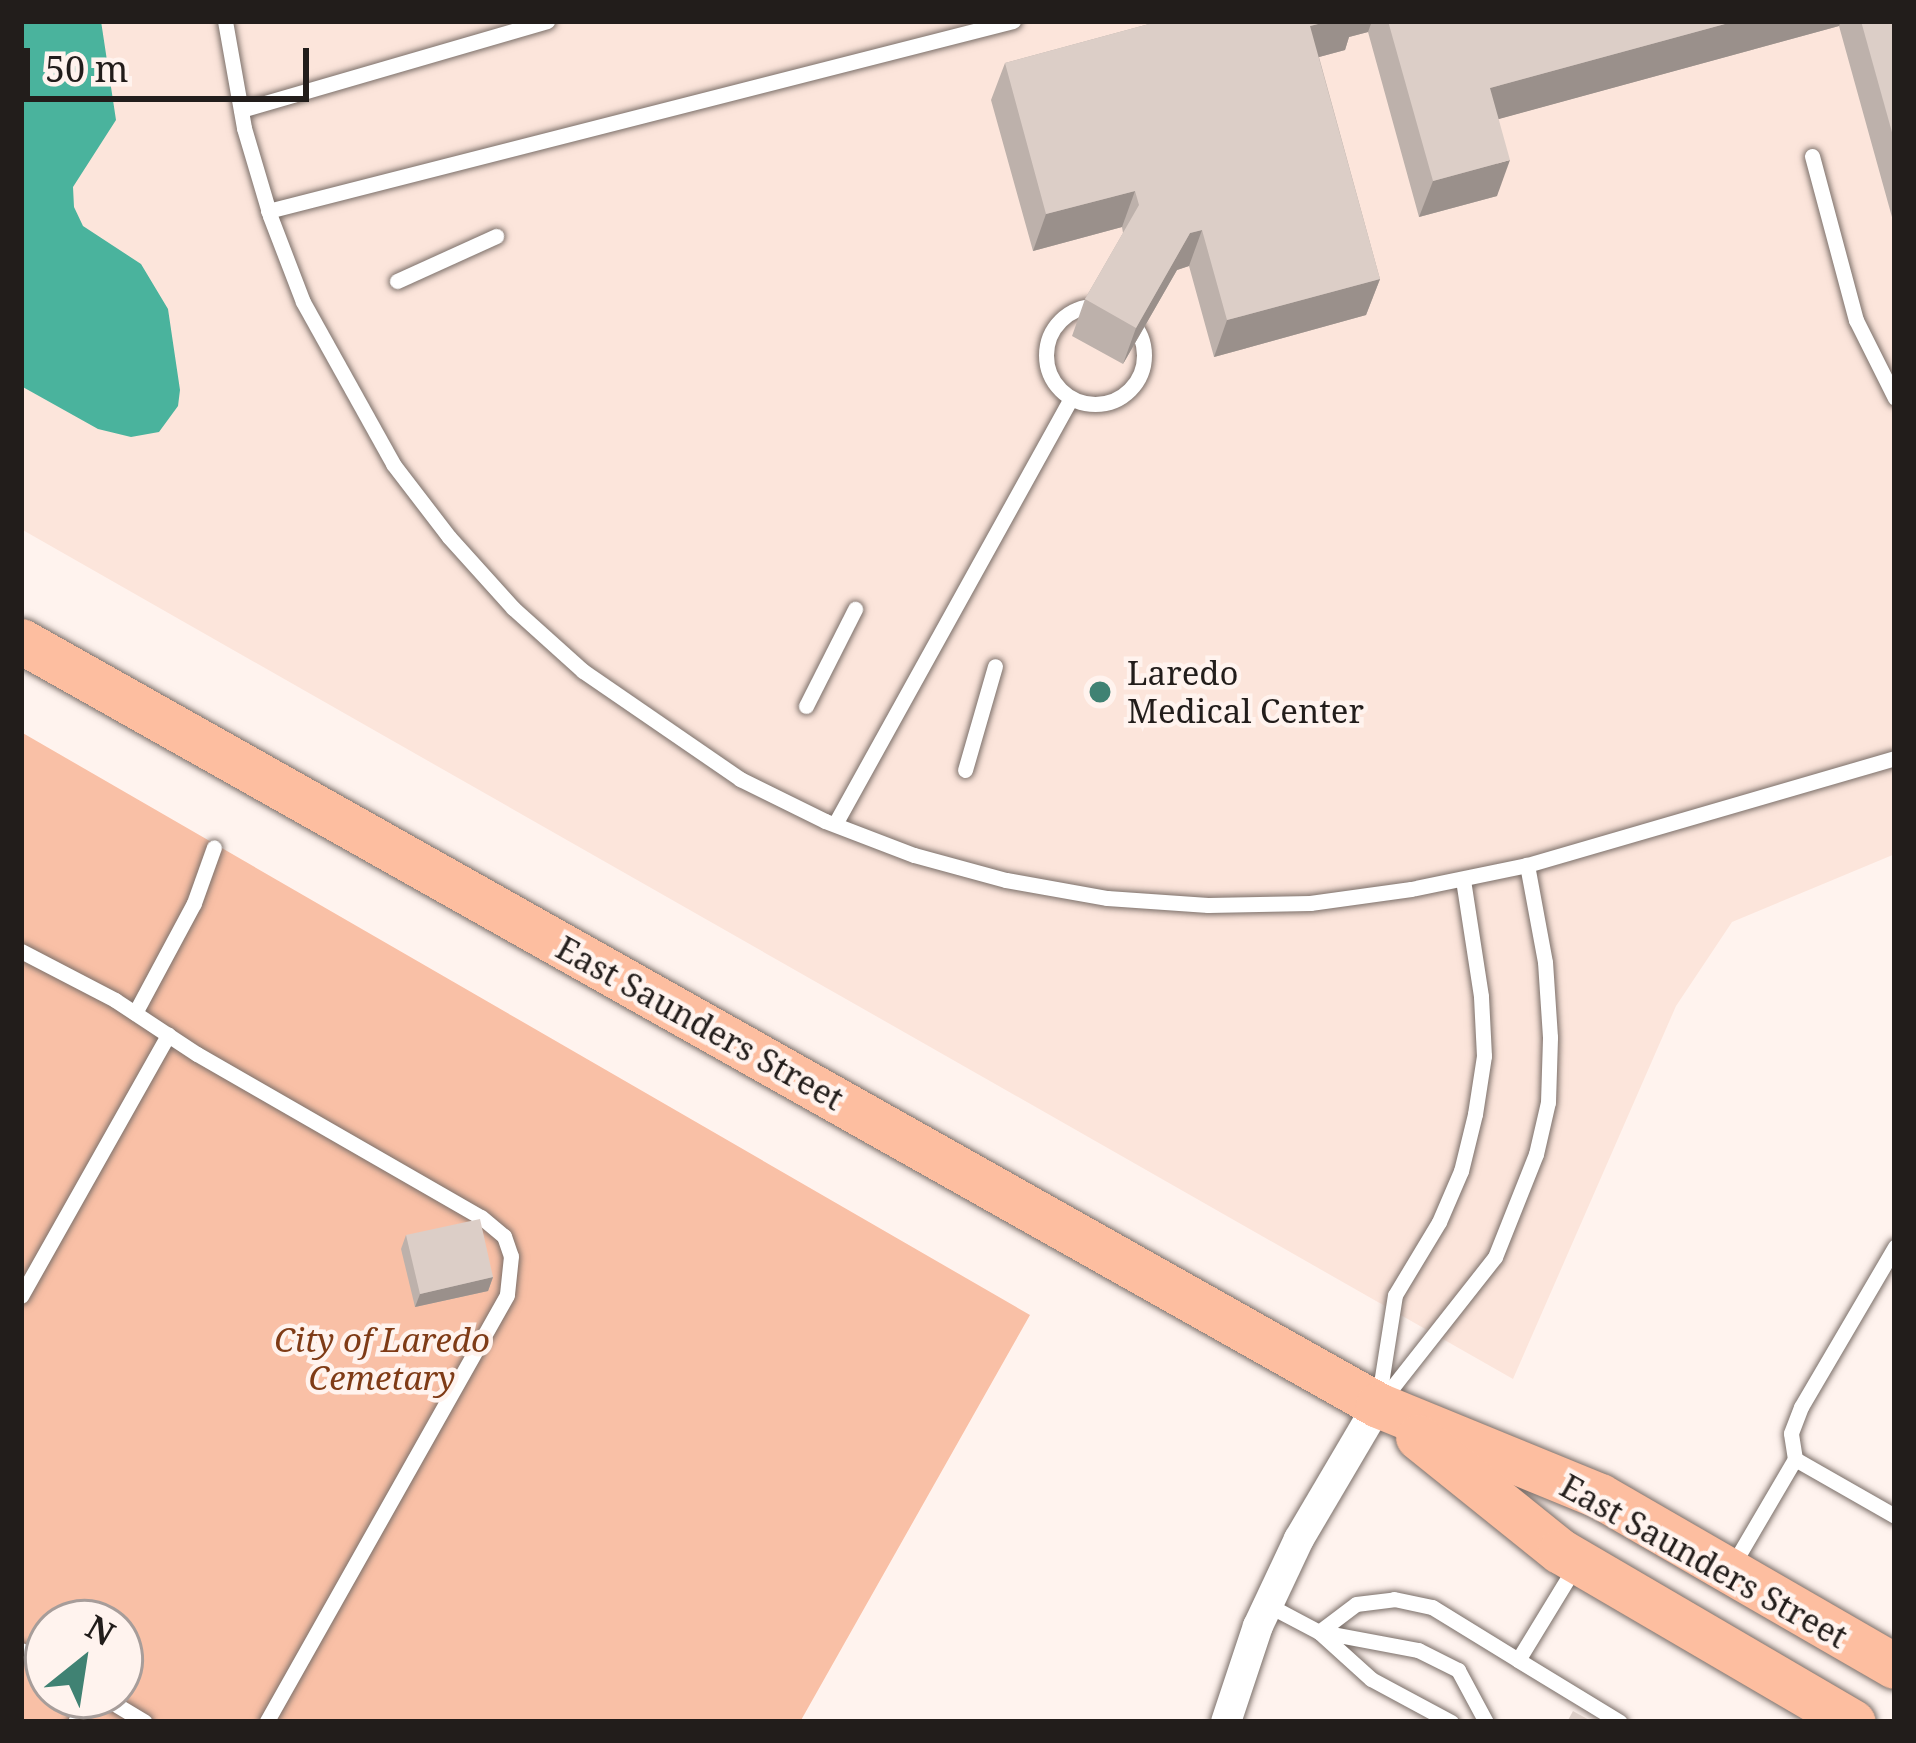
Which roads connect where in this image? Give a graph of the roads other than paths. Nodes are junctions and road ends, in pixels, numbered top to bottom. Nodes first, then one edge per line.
1 (225, 21) edge
2 (547, 21) edge
3 (1013, 21) edge
4 (241, 110) junction
5 (1812, 156) dead end
6 (268, 211) junction
7 (496, 236) dead end
8 (398, 281) dead end
9 (1895, 398) edge
10 (1072, 399) junction
11 (855, 609) dead end
12 (21, 641) edge
13 (995, 666) dead end
14 (806, 706) dead end
15 (1895, 758) edge
16 (965, 770) dead end
17 (835, 824) junction
18 (214, 847) dead end
19 (1527, 865) junction
20 (1463, 880) junction
21 (21, 951) edge
22 (134, 1013) junction
23 (168, 1035) junction
24 (1894, 1252) edge
25 (21, 1296) edge
26 (1378, 1405) junction
27 (1795, 1459) junction
28 (1895, 1516) edge
29 (1578, 1562) junction
30 (1730, 1571) junction
31 (1268, 1605) junction
32 (1319, 1632) junction
33 (1518, 1660) junction
34 (1895, 1666) edge
35 (266, 1722) edge
36 (1226, 1722) edge
37 (1451, 1722) edge
38 (1486, 1722) edge
39 (1620, 1722) edge
40 (1853, 1722) edge

1 - 4 lane
2 - 4 lane
3 - 6 lane
4 - 6 lane
5 - 9 lane
6 - 17 lane
7 - 8 lane
10 - 10 lane
10 - 17 lane
11 - 14 lane
12 - 26 main road, East Saunders Street
13 - 16 lane
15 - 19 lane
17 - 20 lane
18 - 22 lane
19 - 20 lane
19 - 26 lane
20 - 26 lane
21 - 22 lane
22 - 23 lane
23 - 25 lane
23 - 35 lane
24 - 27 lane
26 - 29 main road, East Saunders Street
26 - 30 main road, East Saunders Street
26 - 31 street
27 - 28 lane
27 - 30 lane
29 - 33 lane
29 - 40 main road, East Saunders Street
30 - 34 main road, East Saunders Street
31 - 32 lane
31 - 36 street
32 - 33 lane
32 - 37 lane
32 - 38 lane
33 - 39 lane

